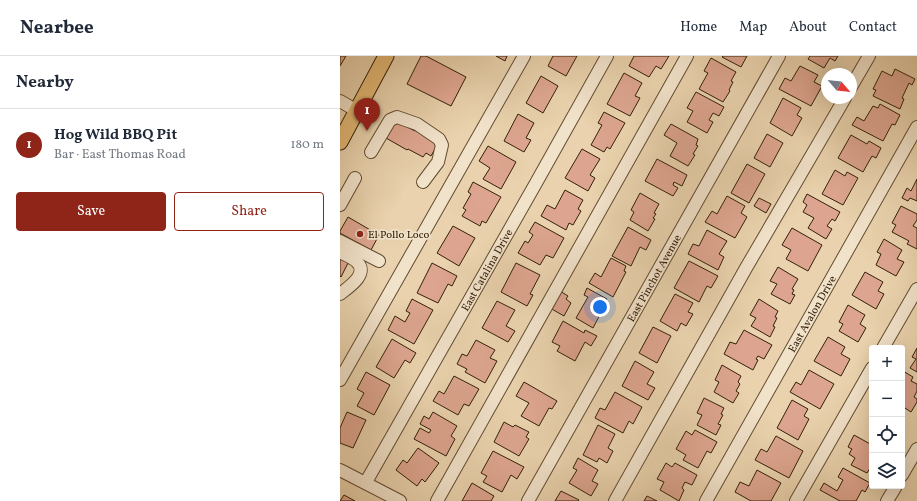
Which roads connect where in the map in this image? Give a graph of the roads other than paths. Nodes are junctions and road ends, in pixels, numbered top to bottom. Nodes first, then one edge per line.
1 (386, 56) edge
2 (524, 56) edge
3 (607, 56) edge
4 (687, 56) edge
5 (779, 56) edge
6 (869, 56) edge
7 (857, 77) edge
8 (340, 101) edge
9 (842, 104) edge
10 (357, 110) junction
11 (917, 127) edge
12 (340, 142) edge
13 (371, 152) dead end
14 (355, 178) dead end
15 (423, 182) dead end
16 (340, 205) edge
17 (340, 240) edge
18 (340, 252) edge
19 (379, 261) dead end
20 (917, 289) edge
21 (340, 294) edge
22 (886, 345) edge
23 (869, 373) edge
24 (340, 380) edge
25 (917, 449) edge
26 (340, 470) edge
27 (905, 470) edge
28 (366, 482) junction
29 (894, 489) edge
30 (400, 501) edge
31 (437, 501) edge
32 (528, 501) edge
33 (616, 501) edge
34 (706, 501) edge
35 (796, 501) edge
36 (887, 501) edge

1 - 10 main road
2 - 24 street
3 - 28 street, East Catalina Drive
4 - 31 street
5 - 32 street, East Pinchot Avenue
6 - 7 street
8 - 10 street
9 - 33 street
10 - 12 main road
11 - 34 street, East Avalon Drive
13 - 15 street
14 - 16 street
17 - 19 street
18 - 21 street
20 - 22 street
23 - 35 street
25 - 27 street
26 - 28 street
28 - 30 street
29 - 36 street

